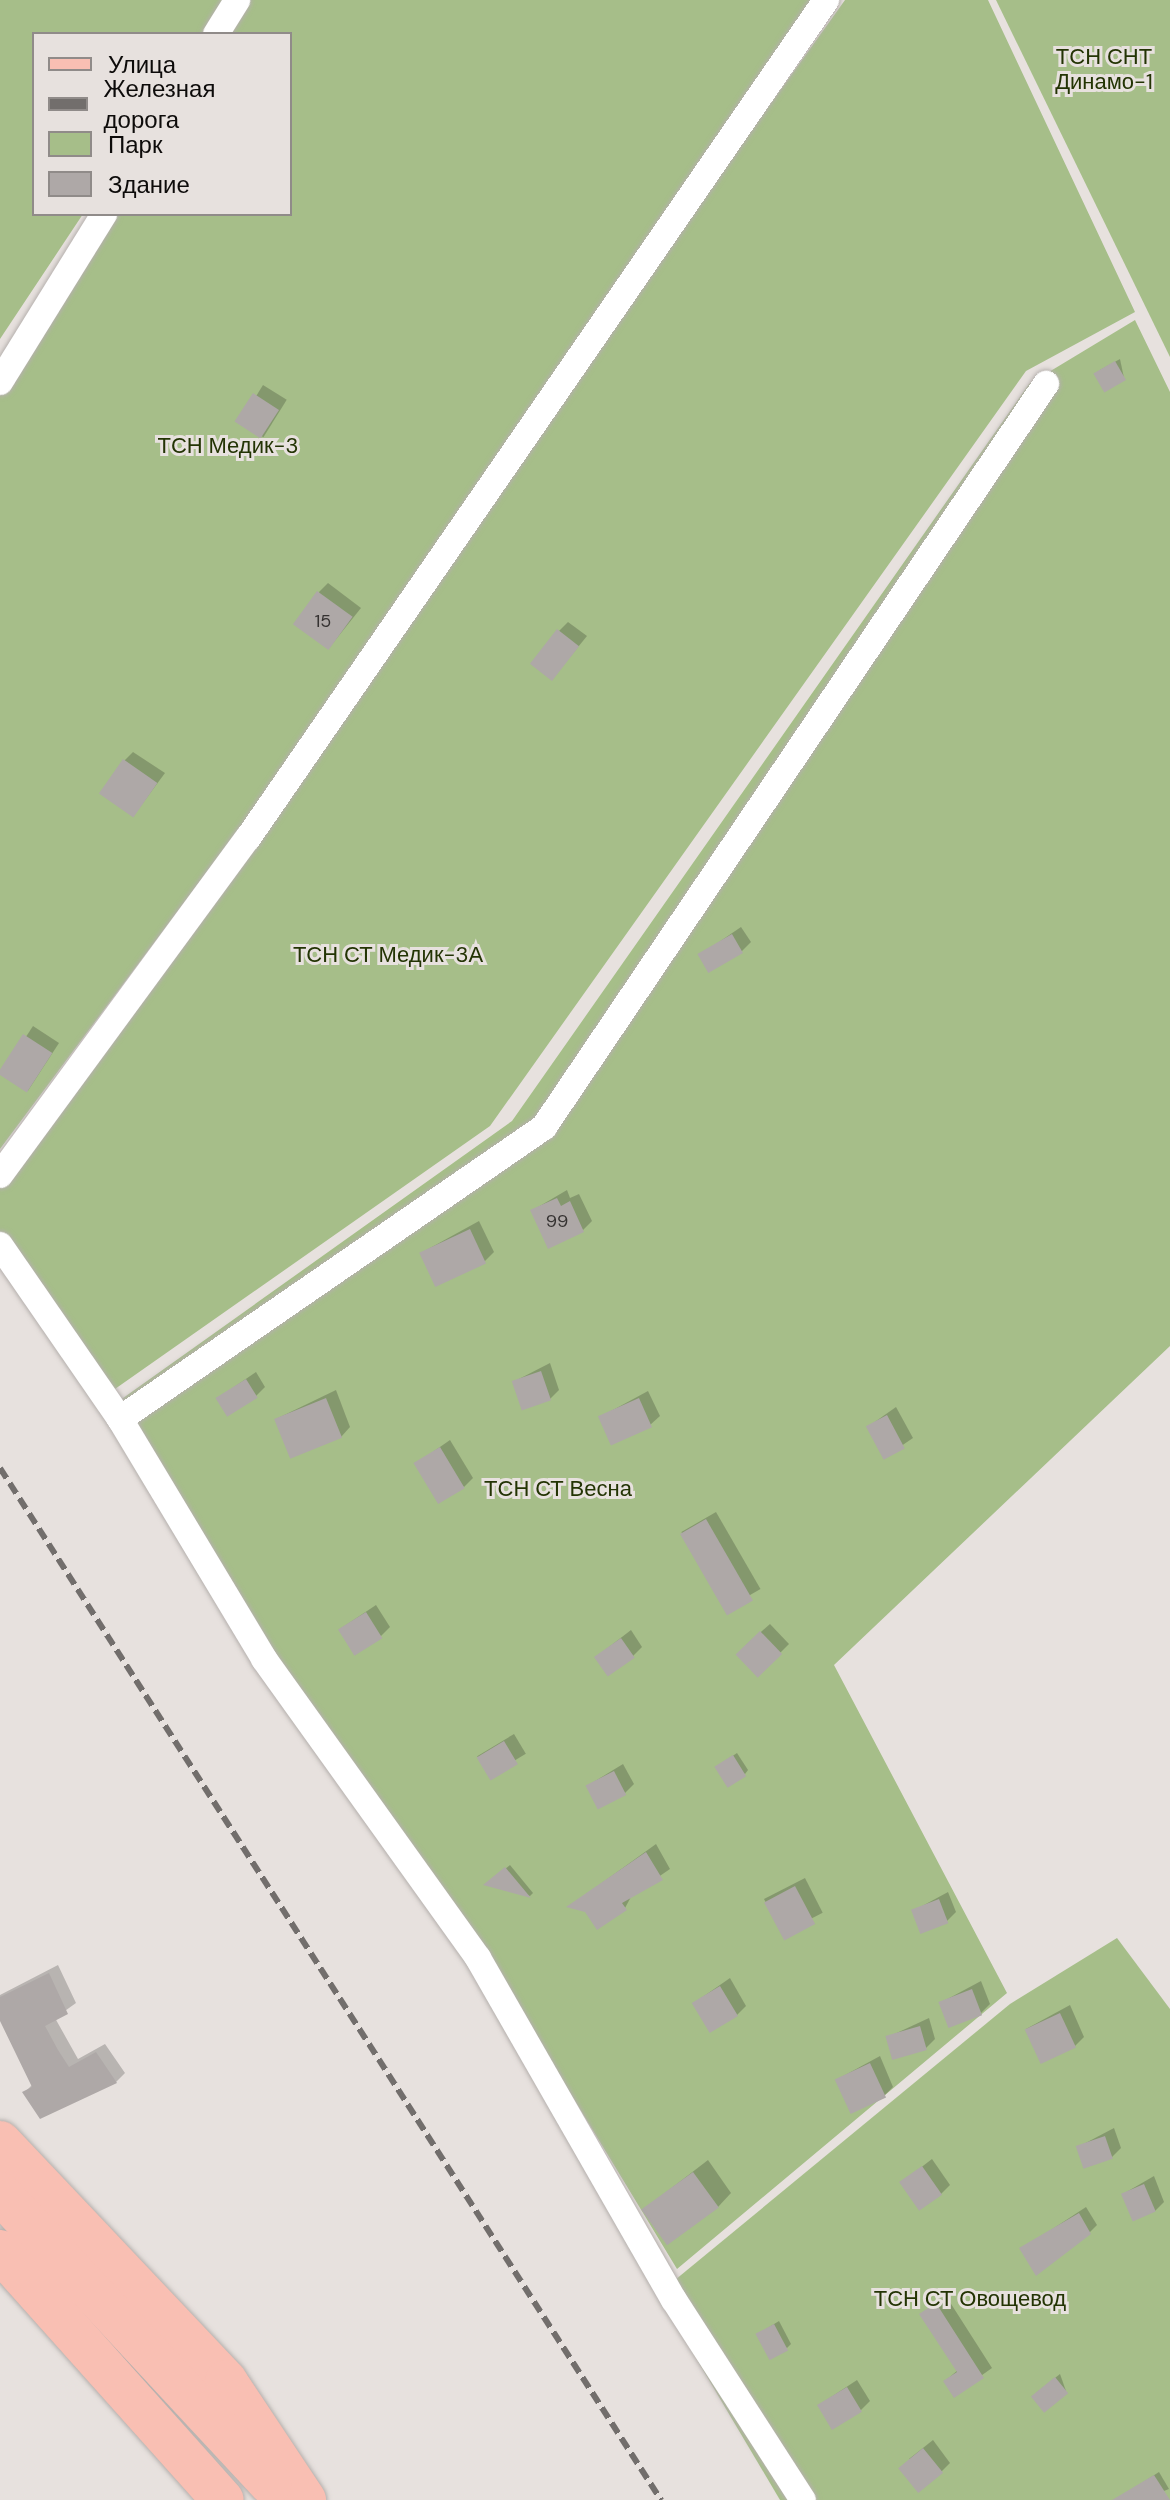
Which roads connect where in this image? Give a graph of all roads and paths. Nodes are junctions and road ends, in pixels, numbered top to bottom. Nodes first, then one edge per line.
1 (237, 0) edge
2 (826, 0) edge
3 (217, 32) edge
4 (103, 216) edge
5 (0, 382) edge
6 (1046, 384) dead end
7 (0, 1175) edge
8 (0, 1245) edge
9 (120, 1419) junction
10 (0, 2142) edge
11 (0, 2193) edge
12 (0, 2251) edge
13 (223, 2500) edge
14 (285, 2500) edge
15 (305, 2500) edge
16 (803, 2500) edge

1 - 3 street
2 - 7 street
4 - 5 street
6 - 9 street
8 - 9 street
9 - 16 street
10 - 15 main road
11 - 14 main road
12 - 13 main road

